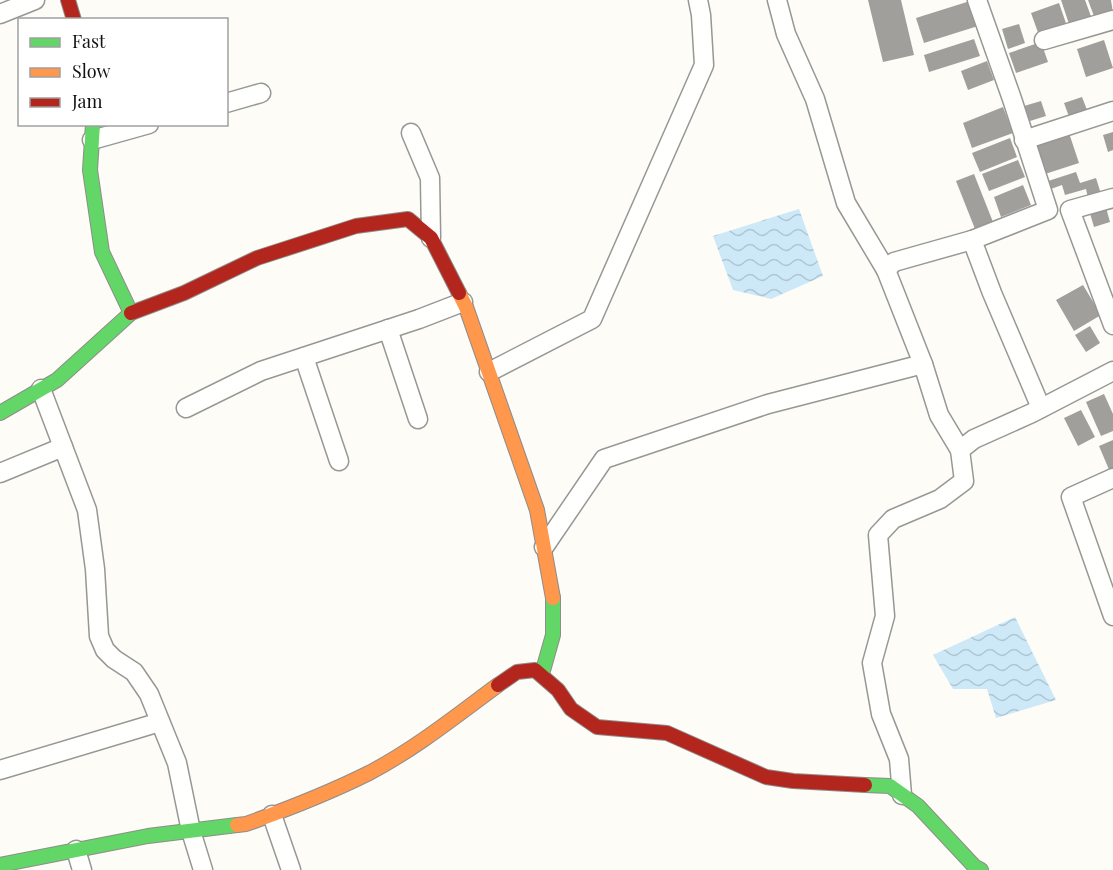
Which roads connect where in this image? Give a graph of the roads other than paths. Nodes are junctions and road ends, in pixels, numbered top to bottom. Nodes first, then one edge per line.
1 (35, 0) edge
2 (68, 0) edge
3 (698, 0) edge
4 (777, 0) edge
5 (976, 0) edge
6 (0, 14) edge
7 (73, 18) edge
8 (1113, 20) edge
9 (1044, 40) dead end
10 (261, 93) dead end
11 (228, 102) edge
12 (1113, 111) edge
13 (135, 126) edge
14 (93, 132) edge
15 (411, 133) dead end
16 (1024, 140) junction
17 (1113, 198) edge
18 (431, 238) junction
19 (972, 240) junction
20 (886, 270) junction
21 (463, 302) junction
22 (132, 313) junction
23 (1113, 325) edge
24 (388, 329) junction
25 (304, 357) junction
26 (923, 364) junction
27 (1113, 371) edge
28 (489, 372) junction
29 (41, 389) junction
30 (2, 406) edge
31 (186, 408) dead end
32 (1041, 408) junction
33 (418, 419) dead end
34 (63, 447) junction
35 (960, 450) junction
36 (339, 461) dead end
37 (0, 473) edge
38 (1113, 478) edge
39 (544, 547) junction
40 (1113, 616) edge
41 (542, 674) junction
42 (160, 722) junction
43 (0, 770) edge
44 (902, 795) junction
45 (272, 814) junction
46 (191, 831) junction
47 (76, 850) junction
48 (0, 865) edge
49 (976, 869) edge
50 (82, 870) edge
51 (203, 870) edge
52 (291, 870) edge

1 - 6 street
2 - 7 street
3 - 28 street
4 - 20 street
5 - 16 street
8 - 9 street
10 - 11 street
12 - 16 street
13 - 14 street
14 - 22 street
15 - 18 street
16 - 19 street
17 - 23 street
18 - 21 street
18 - 22 street
19 - 20 street
19 - 32 street
20 - 26 street
21 - 24 street
21 - 28 street
22 - 29 street
24 - 25 street
24 - 33 street
25 - 31 street
25 - 36 street
26 - 35 street
26 - 39 street
27 - 32 street
28 - 39 street
29 - 30 street
29 - 34 street
32 - 35 street
34 - 37 street
34 - 42 street
35 - 44 street
38 - 40 street
39 - 41 street
41 - 44 street
41 - 45 street
42 - 43 street
42 - 46 street
44 - 49 street
45 - 46 street
45 - 52 street
46 - 47 street
46 - 51 street
47 - 48 street
47 - 50 street

